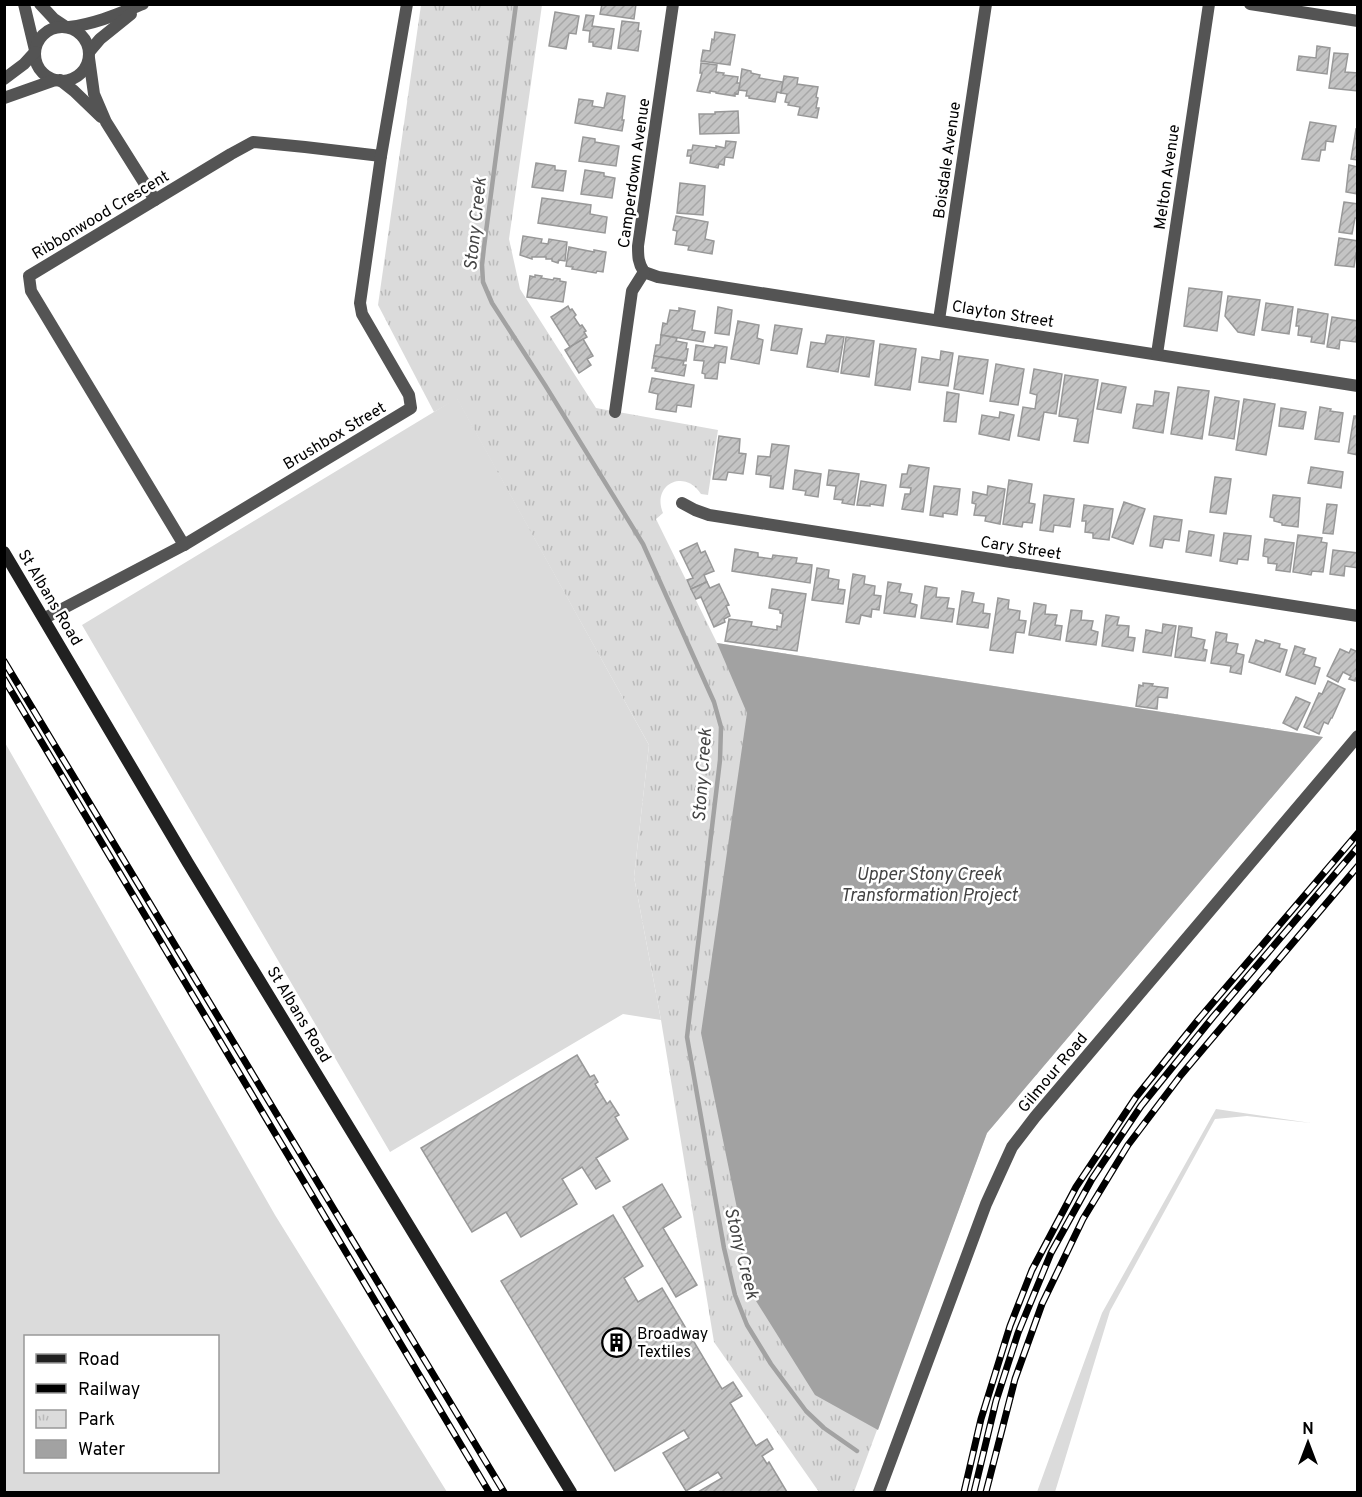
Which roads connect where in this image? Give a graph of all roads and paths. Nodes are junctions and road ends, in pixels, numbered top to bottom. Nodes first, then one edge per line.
1 (24, 4) edge
2 (40, 4) edge
3 (143, 4) edge
4 (402, 4) edge
5 (407, 4) edge
6 (673, 4) edge
7 (986, 4) edge
8 (1209, 4) edge
9 (1250, 4) edge
10 (405, 18) junction
11 (1358, 21) edge
12 (67, 27) junction
13 (35, 52) junction
14 (89, 54) junction
15 (4, 79) edge
16 (57, 80) junction
17 (4, 98) edge
18 (106, 122) junction
19 (381, 156) junction
20 (155, 200) junction
21 (644, 272) junction
22 (939, 320) junction
23 (1157, 354) junction
24 (1358, 386) edge
25 (615, 412) dead end
26 (682, 503) dead end
27 (184, 545) junction
28 (4, 552) edge
29 (1358, 616) edge
30 (45, 618) junction
31 (1358, 736) edge
32 (570, 1492) edge
33 (879, 1492) edge

1 - 13 street
2 - 12 street
3 - 12 street
3 - 14 street
4 - 10 street, Brushbox Street
5 - 10 street, Brushbox Street
6 - 21 street, Camperdown Avenue
7 - 22 street, Boisdale Avenue
8 - 23 street, Melton Avenue
9 - 11 street
10 - 19 street, Brushbox Street
12 - 13 street
12 - 14 street
13 - 15 street
13 - 16 street
14 - 16 street
14 - 18 street
16 - 17 street
16 - 18 street
18 - 20 street
19 - 20 street, Ribbonwood Crescent
19 - 27 street, Brushbox Street
20 - 27 street, Ribbonwood Crescent
21 - 22 street, Clayton Street
21 - 25 street
22 - 23 street, Clayton Street
23 - 24 street, Clayton Street
26 - 29 street, Cary Street
27 - 30 street, Brushbox Street
28 - 30 main road, St Albans Road
30 - 32 main road, St Albans Road
31 - 33 street, Gilmour Road

